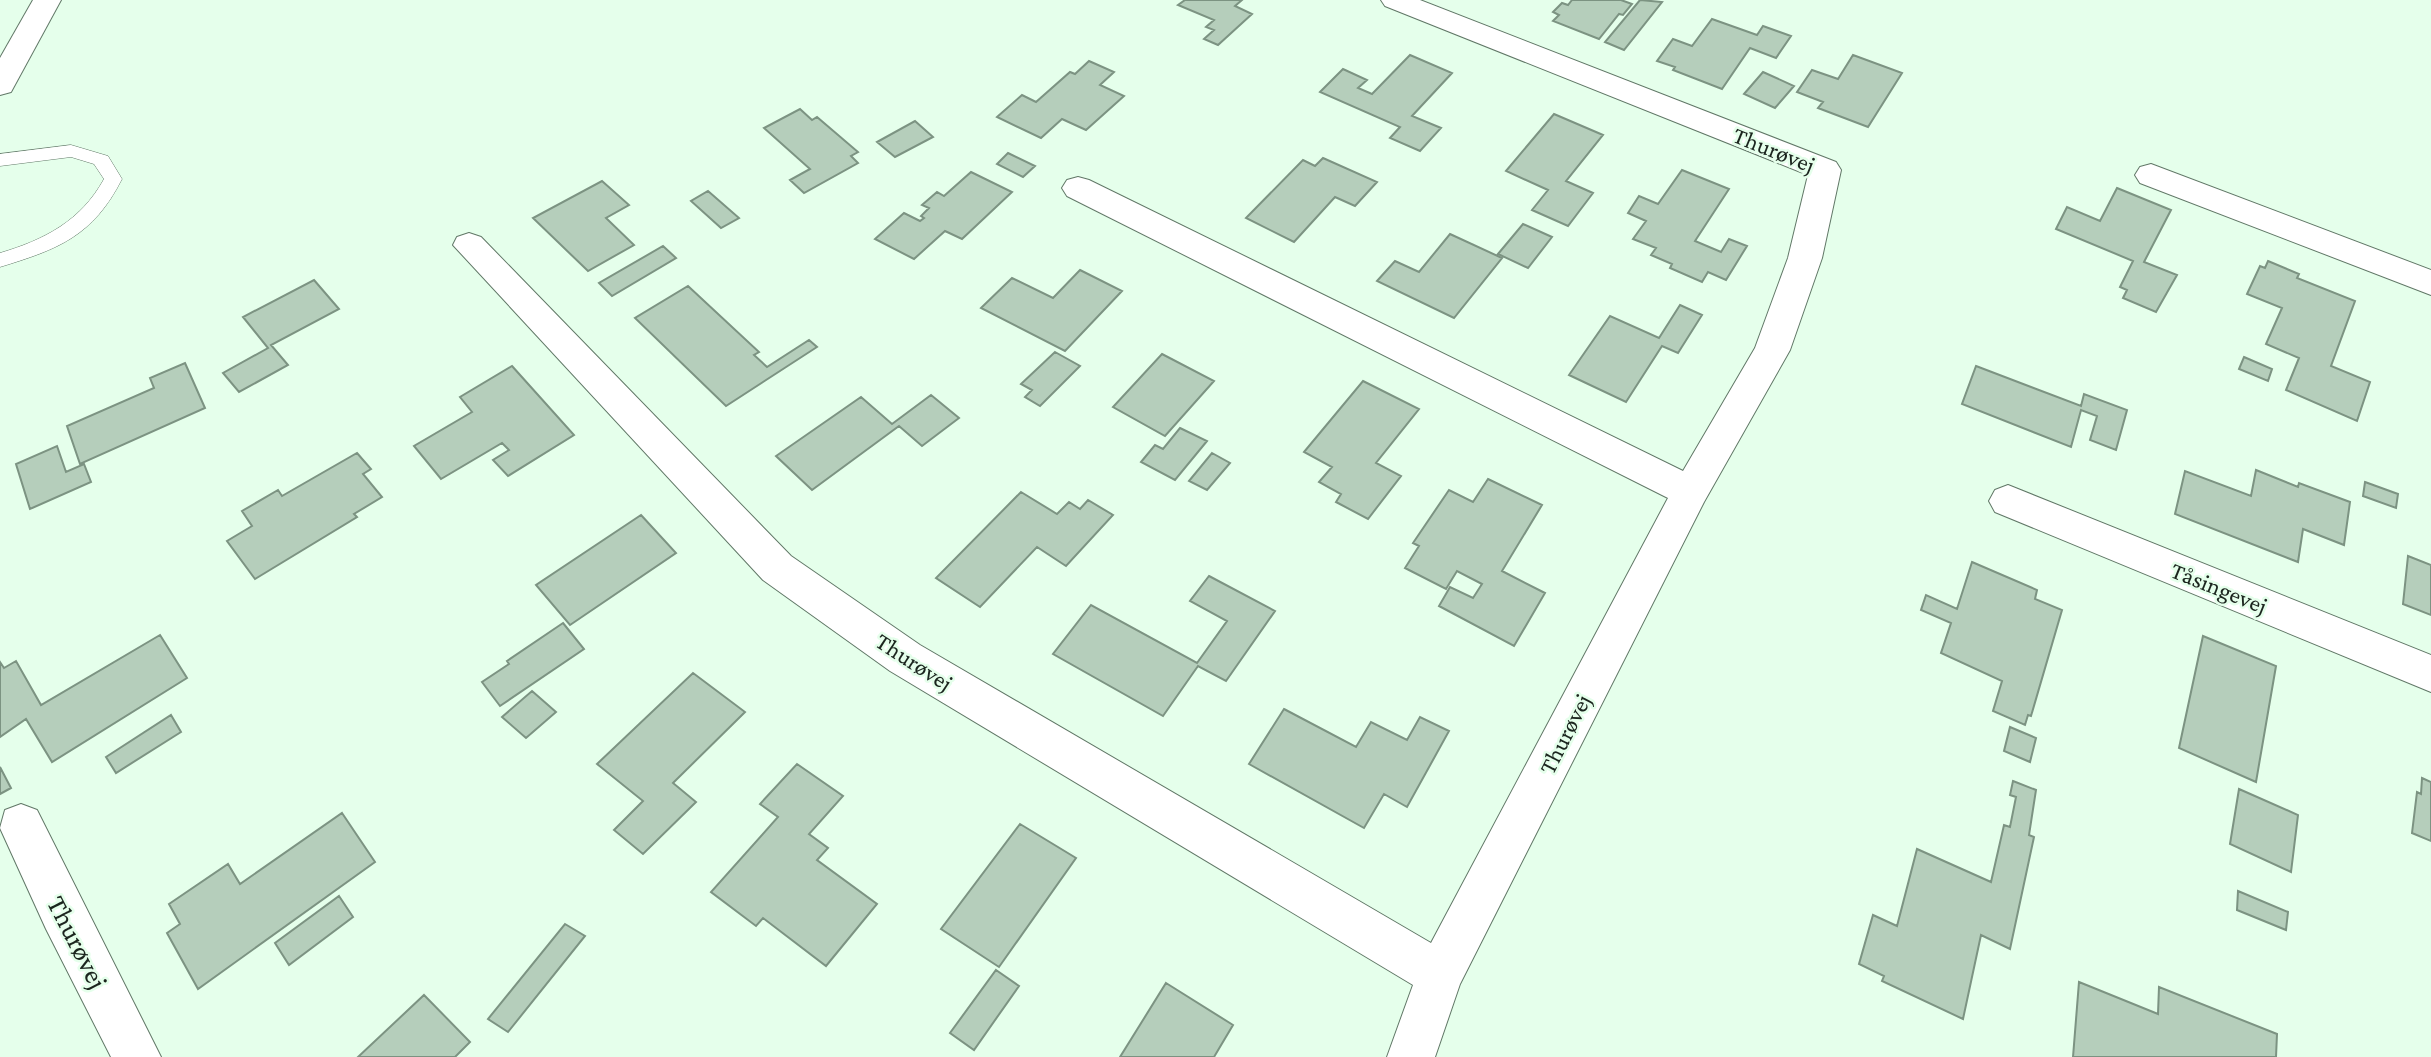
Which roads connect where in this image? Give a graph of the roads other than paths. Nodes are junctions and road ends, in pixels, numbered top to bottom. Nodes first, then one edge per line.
1 (47, 0) edge
2 (1395, 0) edge
3 (0, 85) edge
4 (0, 160) edge
5 (2151, 175) dead end
6 (1078, 188) dead end
7 (469, 245) dead end
8 (0, 260) edge
9 (2431, 283) edge
10 (1690, 492) junction
11 (2008, 501) dead end
12 (2431, 674) edge
13 (22, 825) dead end
14 (1440, 975) junction
15 (137, 1057) edge
16 (1411, 1057) edge

1 - 3 street
2 - 10 street, Thurøvej
4 - 8 lane
5 - 9 street
6 - 10 street
7 - 14 street, Thurøvej
10 - 14 street, Thurøvej
11 - 12 street, Tåsingevej
13 - 15 street, Thurøvej
14 - 16 street, Thurøvej

